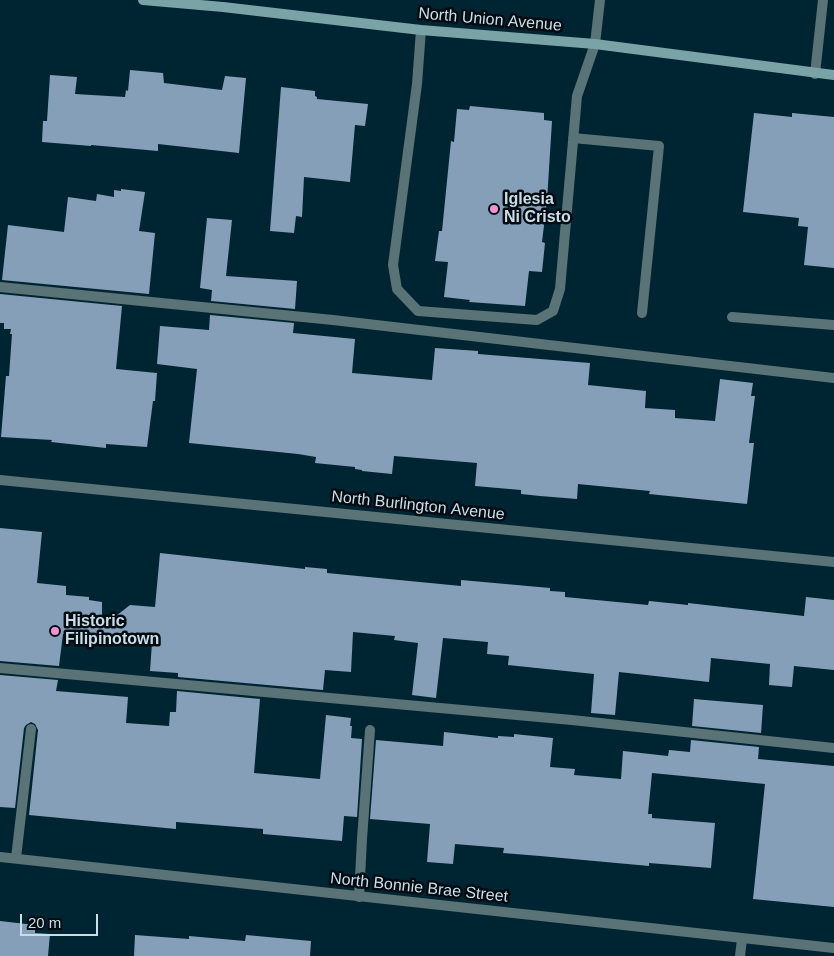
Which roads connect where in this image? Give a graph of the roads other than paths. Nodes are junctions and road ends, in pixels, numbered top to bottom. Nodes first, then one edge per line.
1 (143, 0) edge
2 (600, 0) edge
3 (823, 0) edge
4 (223, 4) edge
5 (422, 30) junction
6 (595, 44) junction
7 (815, 74) junction
8 (834, 75) edge
9 (574, 138) junction
10 (0, 287) edge
11 (642, 313) dead end
12 (732, 318) dead end
13 (834, 325) edge
14 (834, 378) edge
15 (0, 480) edge
16 (834, 562) edge
17 (0, 668) edge
18 (31, 729) dead end
19 (370, 730) dead end
20 (834, 748) edge
21 (0, 857) edge
22 (16, 858) junction
23 (359, 897) junction
24 (742, 939) junction
25 (834, 948) edge
26 (740, 956) edge

1 - 4 street, North Union Avenue
2 - 6 street
3 - 7 street
4 - 5 street, North Union Avenue
5 - 6 street, North Union Avenue
5 - 9 street
6 - 7 street, North Union Avenue
6 - 9 street
7 - 8 street, North Union Avenue
9 - 11 street
10 - 14 street
12 - 13 street
15 - 16 street, North Burlington Avenue
17 - 20 street
18 - 22 street
19 - 23 street
21 - 22 street, North Bonnie Brae Street
22 - 23 street, North Bonnie Brae Street
23 - 24 street, North Bonnie Brae Street
24 - 25 street, North Bonnie Brae Street
24 - 26 street

